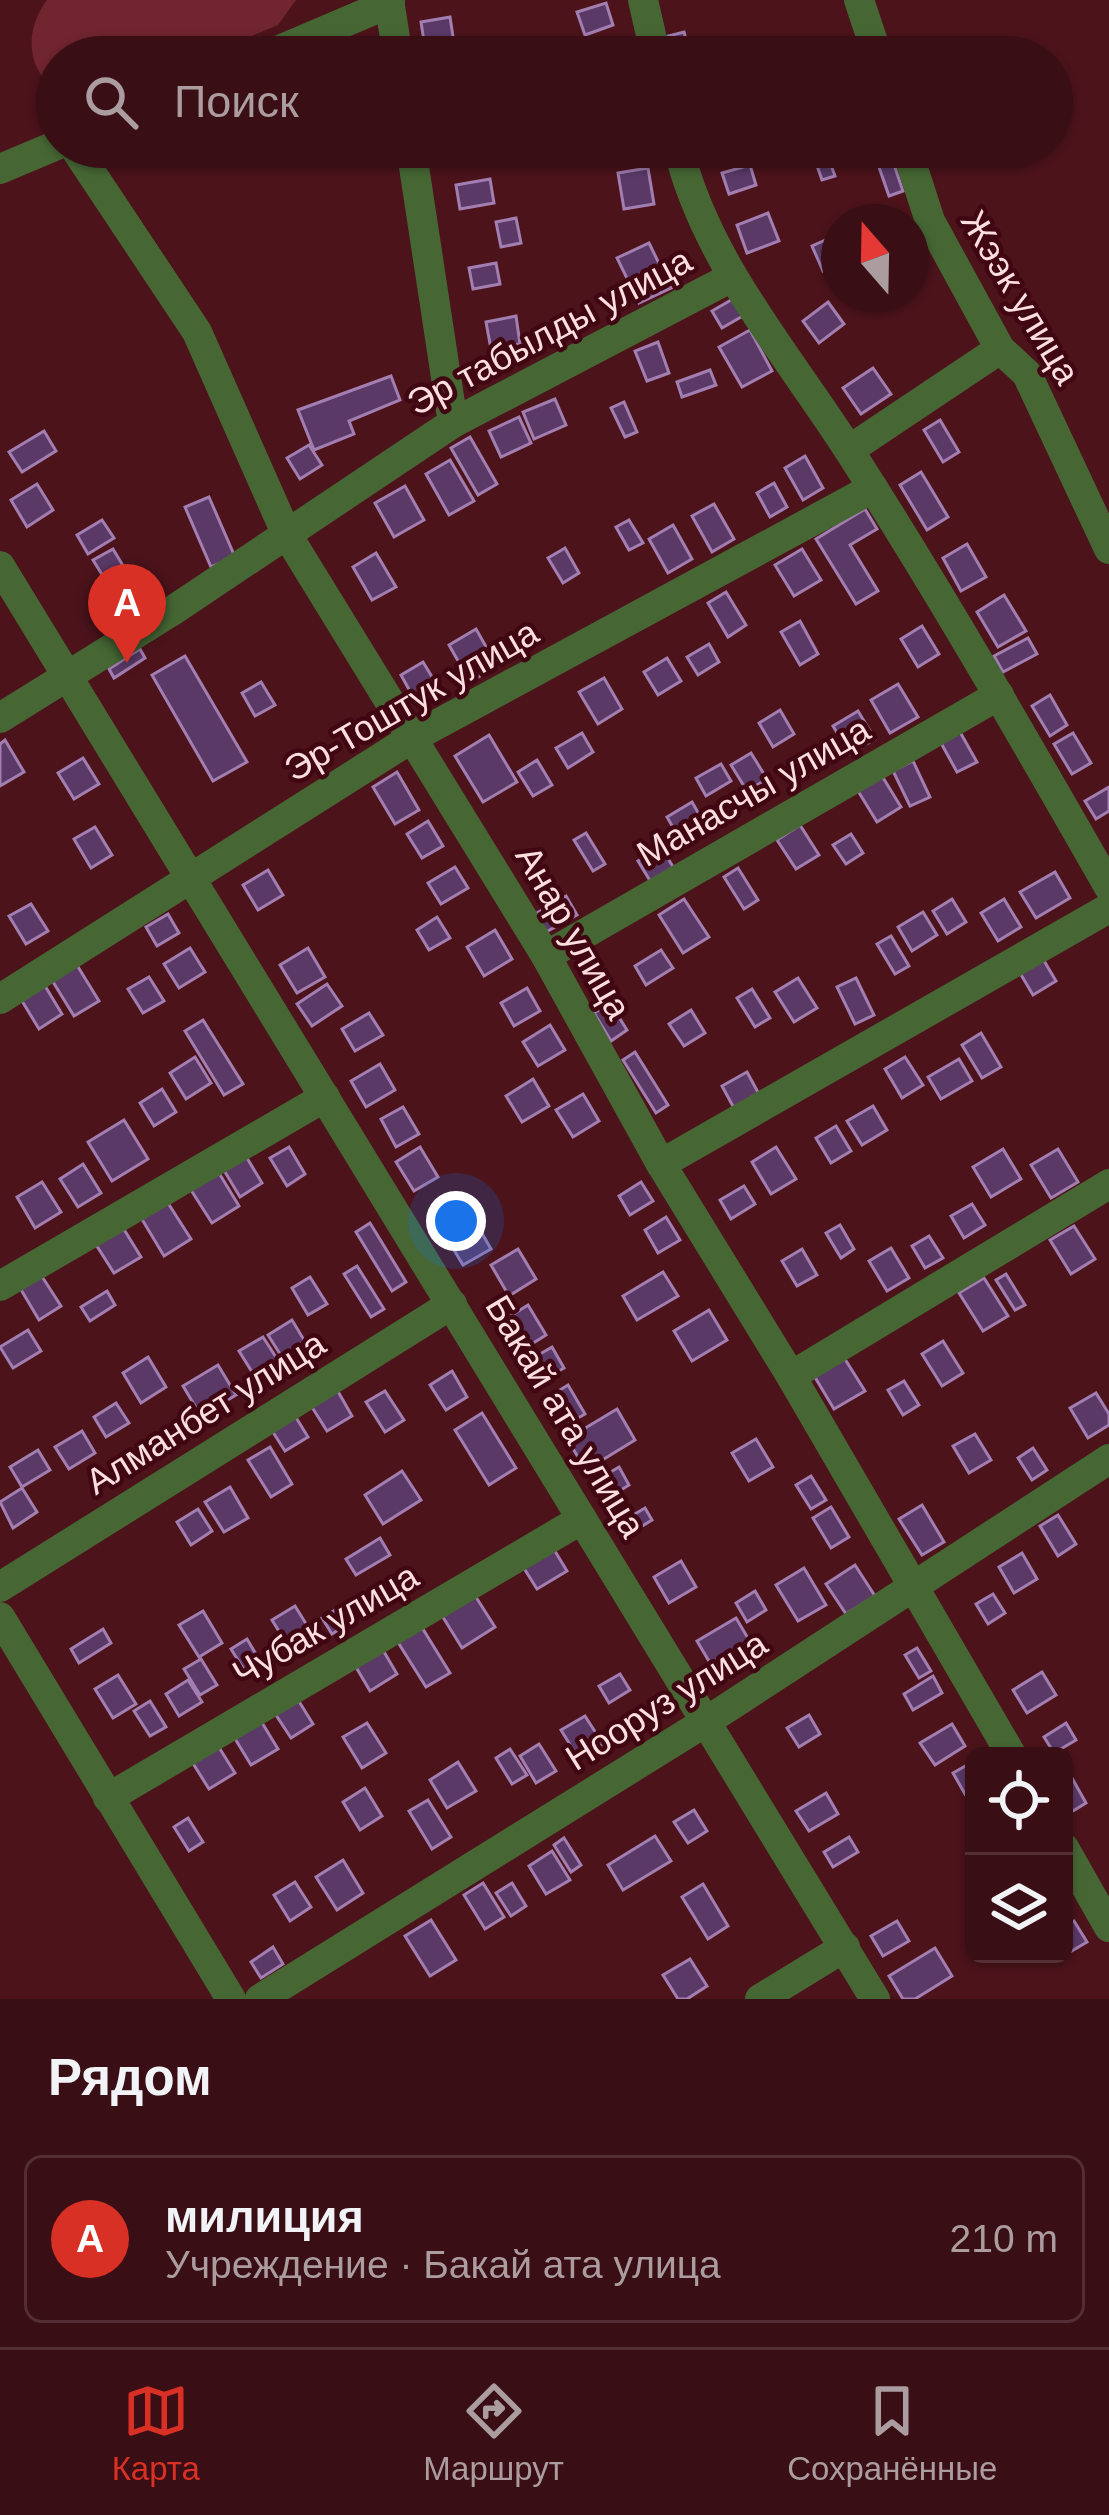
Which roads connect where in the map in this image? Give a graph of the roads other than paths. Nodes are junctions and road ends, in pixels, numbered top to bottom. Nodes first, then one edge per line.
1 (643, 0) edge
2 (859, 0) edge
3 (389, 2) edge
4 (311, 36) edge
5 (395, 36) edge
6 (651, 36) edge
7 (871, 36) edge
8 (36, 154) edge
9 (88, 168) edge
10 (414, 168) edge
11 (683, 168) edge
12 (913, 168) edge
13 (0, 169) edge
14 (732, 277) junction
15 (1000, 349) junction
16 (453, 423) junction
17 (849, 450) junction
18 (873, 488) junction
19 (286, 533) junction
20 (1109, 549) edge
21 (0, 566) edge
22 (66, 677) junction
23 (999, 695) junction
24 (0, 718) edge
25 (412, 738) junction
26 (194, 879) junction
27 (1109, 887) edge
28 (1109, 908) edge
29 (546, 956) junction
30 (0, 999) edge
31 (326, 1097) junction
32 (661, 1164) junction
33 (1109, 1184) edge
34 (0, 1286) edge
35 (452, 1304) junction
36 (791, 1376) junction
37 (1109, 1459) edge
38 (582, 1519) junction
39 (915, 1586) junction
40 (0, 1587) edge
41 (0, 1617) edge
42 (707, 1721) junction
43 (1007, 1747) edge
44 (108, 1798) junction
45 (1068, 1855) edge
46 (1109, 1928) edge
47 (845, 1947) junction
48 (231, 1999) edge
49 (260, 1999) edge
50 (760, 1999) edge
51 (875, 1999) edge

1 - 6 street
2 - 7 street
3 - 4 street
3 - 5 street
8 - 13 street
9 - 19 street, Анар улица
10 - 16 street
11 - 14 street, Эр табылды улица
12 - 15 street, Жээк улица
14 - 16 street, Эр табылды улица
14 - 17 street
15 - 17 street
15 - 20 street, Жээк улица
16 - 19 street, Эр табылды улица
17 - 18 street
18 - 23 street
18 - 25 street, Эр-Тоштук улица
19 - 22 street, Эр табылды улица
19 - 25 street, Анар улица
21 - 22 street, Бакай ата улица
22 - 24 street
22 - 26 street, Бакай ата улица
23 - 27 street
23 - 29 street, Манасчы улица
25 - 26 street, Эр-Тоштук улица
25 - 29 street, Анар улица
26 - 30 street, Эр-Тоштук улица
26 - 31 street, Бакай ата улица
28 - 32 street
29 - 32 street, Анар улица
31 - 34 street
31 - 35 street, Бакай ата улица
32 - 36 street, Анар улица
33 - 36 street
35 - 38 street, Бакай ата улица
35 - 40 street, Алманбет улица
36 - 39 street, Анар улица
37 - 39 street, Нооруз улица
38 - 42 street, Бакай ата улица
38 - 44 street, Чубак улица
39 - 42 street, Нооруз улица
39 - 43 street, Анар улица
41 - 44 street
42 - 47 street, Бакай ата улица
42 - 49 street, Нооруз улица
44 - 48 street
45 - 46 street
47 - 50 street
47 - 51 street, Бакай ата улица

